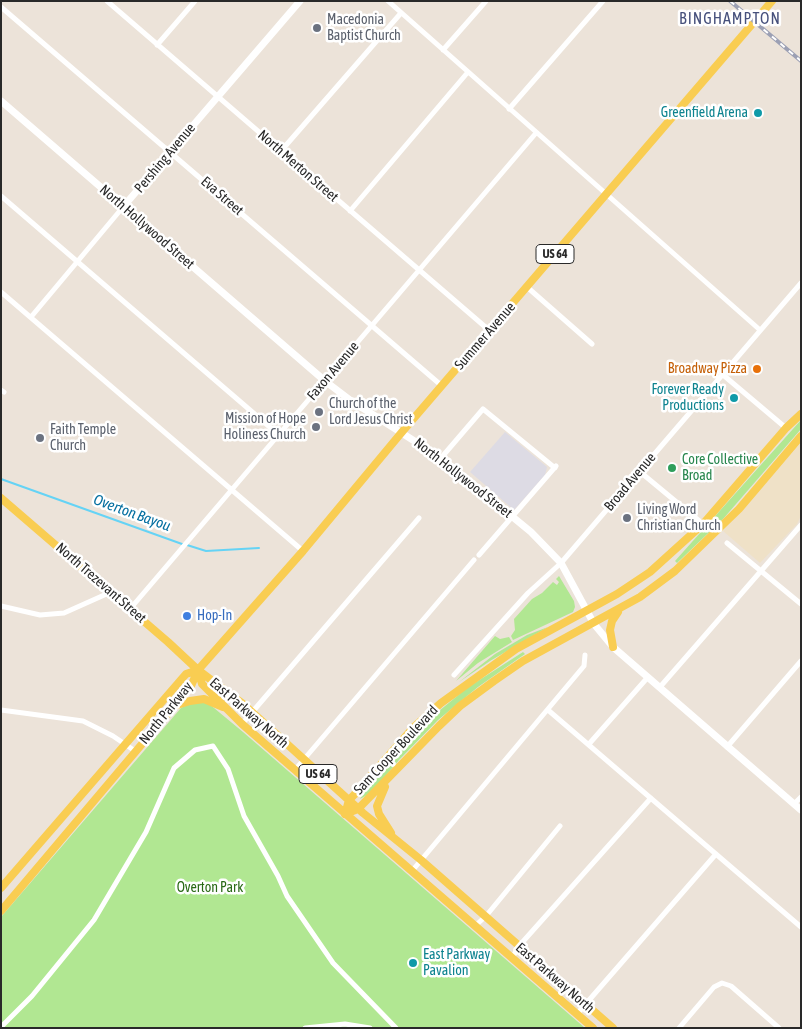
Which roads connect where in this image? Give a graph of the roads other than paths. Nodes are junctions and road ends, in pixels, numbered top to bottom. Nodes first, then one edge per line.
1 (107, 1) edge
2 (196, 1) edge
3 (300, 1) edge
4 (486, 1) edge
5 (603, 1) edge
6 (772, 1) edge
7 (389, 2) edge
8 (1, 7) edge
9 (401, 13) junction
10 (157, 45) junction
11 (443, 50) junction
12 (468, 72) junction
13 (217, 97) junction
14 (1, 101) edge
15 (509, 109) junction
16 (536, 133) junction
17 (281, 151) junction
18 (170, 152) junction
19 (606, 195) junction
20 (1, 196) edge
21 (124, 207) junction
22 (350, 210) junction
23 (78, 261) junction
24 (420, 270) junction
25 (801, 283) edge
26 (527, 287) junction
27 (1, 292) edge
28 (31, 317) junction
29 (372, 326) junction
30 (760, 330) junction
31 (490, 331) junction
32 (592, 344) dead end
33 (722, 374) junction
34 (325, 381) junction
35 (442, 386) junction
36 (801, 414) edge
37 (786, 428) junction
38 (402, 432) junction
39 (280, 435) junction
40 (801, 436) edge
41 (441, 458) junction
42 (639, 471) junction
43 (232, 490) junction
44 (1, 498) edge
45 (513, 517) junction
46 (419, 518) dead end
47 (703, 524) junction
48 (801, 525) edge
49 (728, 543) dead end
50 (303, 551) junction
51 (479, 555) dead end
52 (474, 560) dead end
53 (561, 564) junction
54 (761, 570) junction
55 (111, 592) junction
56 (801, 604) edge
57 (1, 606) edge
58 (623, 607) junction
59 (130, 609) junction
60 (586, 611) junction
61 (594, 624) junction
62 (612, 647) junction
63 (585, 655) dead end
64 (801, 661) edge
65 (198, 670) junction
66 (454, 675) dead end
67 (648, 678) junction
68 (660, 687) junction
69 (172, 707) junction
70 (226, 709) junction
71 (1, 710) edge
72 (548, 710) junction
73 (252, 713) junction
74 (242, 724) junction
75 (126, 744) junction
76 (588, 744) junction
77 (727, 747) junction
78 (135, 751) junction
79 (303, 761) junction
80 (294, 771) junction
81 (390, 777) junction
82 (801, 797) edge
83 (650, 798) junction
84 (349, 800) junction
85 (794, 804) junction
86 (358, 809) junction
87 (801, 810) edge
88 (346, 814) junction
89 (560, 826) dead end
90 (397, 840) junction
91 (716, 854) junction
92 (421, 860) junction
93 (412, 871) junction
94 (1, 888) edge
95 (1, 911) edge
96 (486, 916) junction
97 (475, 926) junction
98 (801, 927) edge
99 (518, 946) junction
100 (512, 958) junction
101 (586, 1004) junction
102 (577, 1014) junction
103 (1, 1027) edge
104 (305, 1028) edge
105 (370, 1028) edge
106 (396, 1028) edge
107 (593, 1028) edge
108 (613, 1028) edge
109 (679, 1028) edge
110 (779, 1028) edge

1 - 10 street, North Merton Street
2 - 10 street
3 - 13 main road, Pershing Avenue
4 - 11 street
5 - 15 street
6 - 19 main road, Summer Avenue / US 64
7 - 9 street
8 - 18 street, Eva Street
9 - 11 street
9 - 17 street
10 - 13 street, North Merton Street
11 - 12 street
12 - 15 street
12 - 22 street
13 - 17 street, North Merton Street
13 - 18 main road, Pershing Avenue
14 - 21 main road, North Hollywood Street
15 - 16 street
16 - 19 street
16 - 24 street, Faxon Avenue
17 - 22 street, North Merton Street
18 - 21 main road, Pershing Avenue
18 - 29 street, Eva Street
19 - 26 main road, Summer Avenue / US 64
19 - 30 street
20 - 23 street
21 - 23 street, Pershing Avenue
21 - 34 main road, North Hollywood Street
22 - 24 street, North Merton Street
23 - 28 street, Pershing Avenue
23 - 39 street
24 - 29 street, Faxon Avenue
24 - 31 street, North Merton Street
25 - 30 street, Broad Avenue
26 - 31 main road, Summer Avenue / US 64
26 - 32 street
27 - 28 street
28 - 43 street
29 - 34 street, Faxon Avenue
29 - 35 street, Eva Street
30 - 33 street, Broad Avenue
31 - 35 main road, Summer Avenue / US 64
33 - 37 street
33 - 42 street, Broad Avenue
34 - 38 main road, North Hollywood Street
34 - 39 street, Faxon Avenue
35 - 38 main road, Summer Avenue / US 64
36 - 37 main road, Sam Cooper Boulevard
37 - 47 main road, Sam Cooper Boulevard
38 - 41 main road, North Hollywood Street
38 - 50 main road, Summer Avenue / US 64
39 - 43 street, Faxon Avenue
40 - 58 main road, Sam Cooper Boulevard
41 - 45 main road, North Hollywood Street
41 - 45 street
42 - 47 street
42 - 53 street, Broad Avenue
43 - 50 street
43 - 59 street, Faxon Avenue
44 - 55 main road, North Trezevant Street
45 - 51 street
45 - 53 main road, North Hollywood Street
46 - 73 street
47 - 60 main road, Sam Cooper Boulevard
48 - 54 street
49 - 54 street
50 - 65 main road, Summer Avenue / US 64
52 - 79 street
53 - 60 main road, North Hollywood Street
53 - 66 street, Broad Avenue
54 - 56 street
54 - 68 street
55 - 57 street
55 - 59 main road, North Trezevant Street
58 - 61 main road, Sam Cooper Boulevard
58 - 62 main road
59 - 65 main road, North Trezevant Street
60 - 61 main road, North Hollywood Street
60 - 84 main road, Sam Cooper Boulevard
61 - 62 main road, North Hollywood Street
61 - 81 main road, Sam Cooper Boulevard
62 - 67 main road, North Hollywood Street
63 - 72 street
64 - 77 street
65 - 69 main road, North Parkway
65 - 70 main road, East Parkway North / US 64
65 - 73 main road, East Parkway North / US 64
65 - 75 main road, North Parkway
67 - 68 main road, North Hollywood Street
67 - 76 street
68 - 77 main road, North Hollywood Street
69 - 70 main road
69 - 78 main road, North Parkway
70 - 74 main road, East Parkway North / US 64
71 - 75 street
72 - 76 street
72 - 92 street
73 - 74 street
73 - 79 main road, East Parkway North / US 64
74 - 80 main road, East Parkway North / US 64
75 - 78 street
75 - 94 main road, North Parkway
76 - 83 street
77 - 85 main road, North Hollywood Street
78 - 95 main road, North Parkway
79 - 80 street
79 - 84 main road, East Parkway North / US 64
80 - 88 main road, East Parkway North / US 64
81 - 86 main road, Sam Cooper Boulevard
81 - 90 main road
82 - 85 street
83 - 91 street
83 - 99 street
84 - 86 main road, East Parkway North / US 64
84 - 88 main road, Sam Cooper Boulevard
85 - 87 main road, North Hollywood Street
86 - 88 main road, Sam Cooper Boulevard
86 - 90 main road, East Parkway North / US 64
88 - 93 main road, East Parkway North / US 64
89 - 96 street
90 - 92 main road, East Parkway North / US 64
91 - 98 street
91 - 101 street
92 - 93 street
92 - 96 main road, East Parkway North / US 64
93 - 97 main road, East Parkway North / US 64
96 - 97 street
96 - 99 main road, East Parkway North / US 64
97 - 100 main road, East Parkway North / US 64
99 - 100 street
99 - 101 main road, East Parkway North / US 64
100 - 102 main road, East Parkway North / US 64
101 - 102 street
101 - 108 main road, East Parkway North / US 64
102 - 107 main road, East Parkway North / US 64
103 - 106 street
104 - 105 street
109 - 110 street

